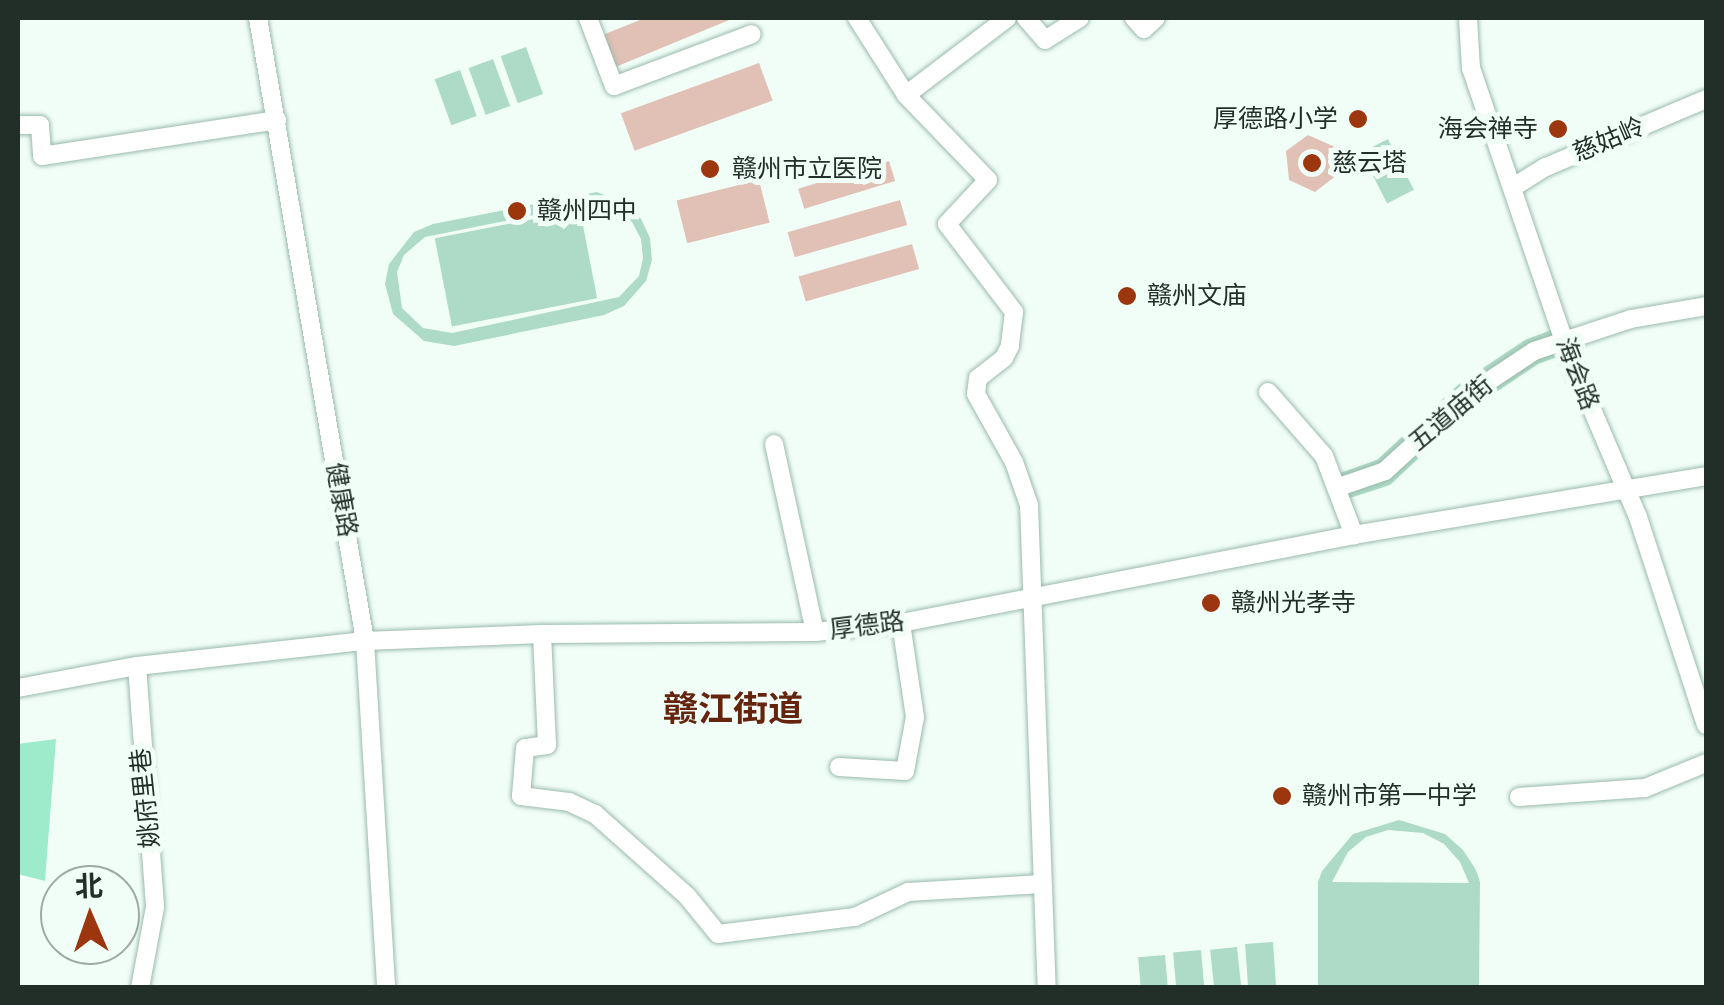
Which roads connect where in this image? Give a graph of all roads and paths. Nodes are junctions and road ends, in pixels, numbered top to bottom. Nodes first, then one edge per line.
1 (258, 18) edge
2 (588, 18) edge
3 (856, 18) edge
4 (1007, 18) edge
5 (1026, 18) edge
6 (1080, 18) edge
7 (1134, 18) edge
8 (1156, 18) edge
9 (1468, 18) edge
10 (752, 34) dead end
11 (906, 94) junction
12 (1706, 99) edge
13 (277, 120) junction
14 (18, 126) edge
15 (1515, 186) junction
16 (1706, 306) edge
17 (1563, 339) junction
18 (1268, 392) dead end
19 (774, 444) dead end
20 (1706, 476) edge
21 (1339, 487) junction
22 (1626, 490) junction
23 (1354, 535) junction
24 (1035, 596) junction
25 (901, 623) junction
26 (815, 632) junction
27 (542, 634) junction
28 (365, 641) junction
29 (137, 666) junction
30 (18, 688) edge
31 (1706, 725) edge
32 (1706, 763) edge
33 (839, 767) dead end
34 (1520, 797) dead end
35 (1042, 884) junction
36 (140, 988) edge
37 (386, 988) edge
38 (1046, 988) edge

1 - 13 street, 健康路
2 - 10 street
3 - 11 street
4 - 11 street
5 - 6 street
7 - 8 street
9 - 15 street, 海会路
11 - 24 street
12 - 15 street, 慈姑岭
13 - 14 street
13 - 28 street, 健康路
15 - 17 street, 海会路
16 - 17 street, 五道庙街
17 - 21 street, 五道庙街
17 - 22 street, 海会路
18 - 21 street
19 - 26 street
20 - 22 street, 厚德路
21 - 23 street
22 - 23 street, 厚德路
22 - 31 street, 海会路
23 - 24 street, 厚德路
24 - 25 street, 厚德路
24 - 35 street
25 - 26 street, 厚德路
25 - 33 street
26 - 27 street, 厚德路
27 - 28 street, 厚德路
27 - 35 street
28 - 29 street, 厚德路
28 - 37 street, 健康路
29 - 30 street, 厚德路
29 - 36 street, 姚府里巷
32 - 34 street
35 - 38 street

